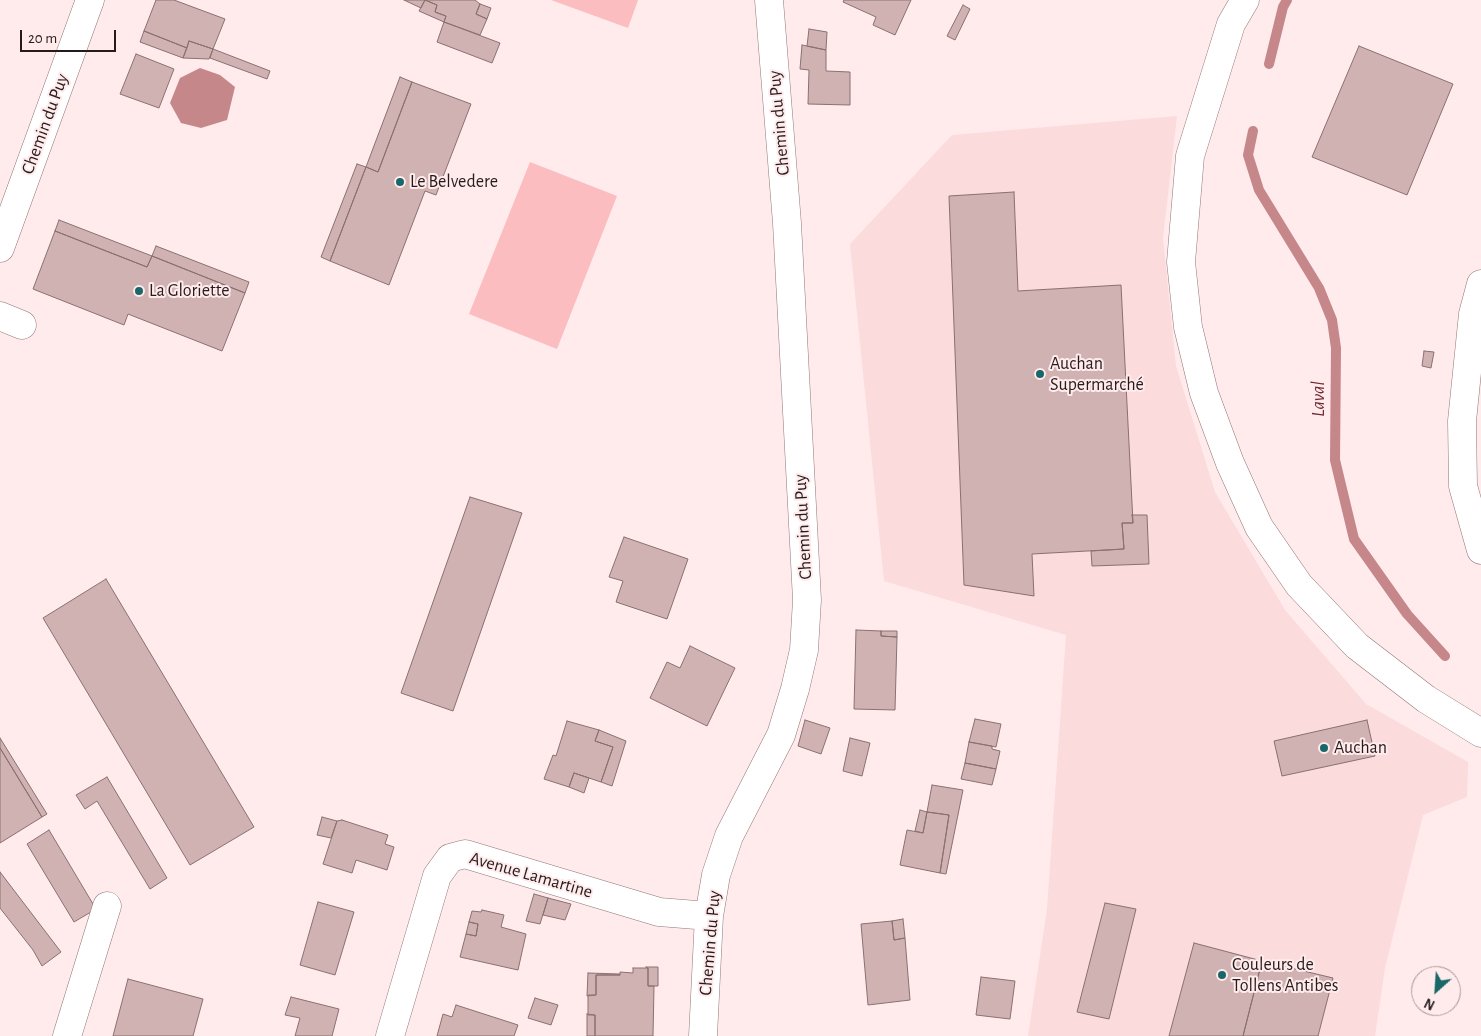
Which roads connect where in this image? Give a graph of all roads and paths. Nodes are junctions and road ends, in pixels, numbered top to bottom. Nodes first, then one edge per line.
1 (90, 0) edge
2 (769, 0) edge
3 (1244, 0) edge
4 (0, 248) edge
5 (1481, 284) edge
6 (1481, 550) edge
7 (1481, 733) edge
8 (107, 906) dead end
9 (709, 916) junction
10 (67, 1036) edge
11 (390, 1036) edge
12 (703, 1036) edge

1 - 4 street, Chemin du Puy
2 - 9 street, Chemin du Puy
3 - 7 street
5 - 6 street
8 - 10 street
9 - 11 street, Avenue Lamartine
9 - 12 street, Chemin du Puy

